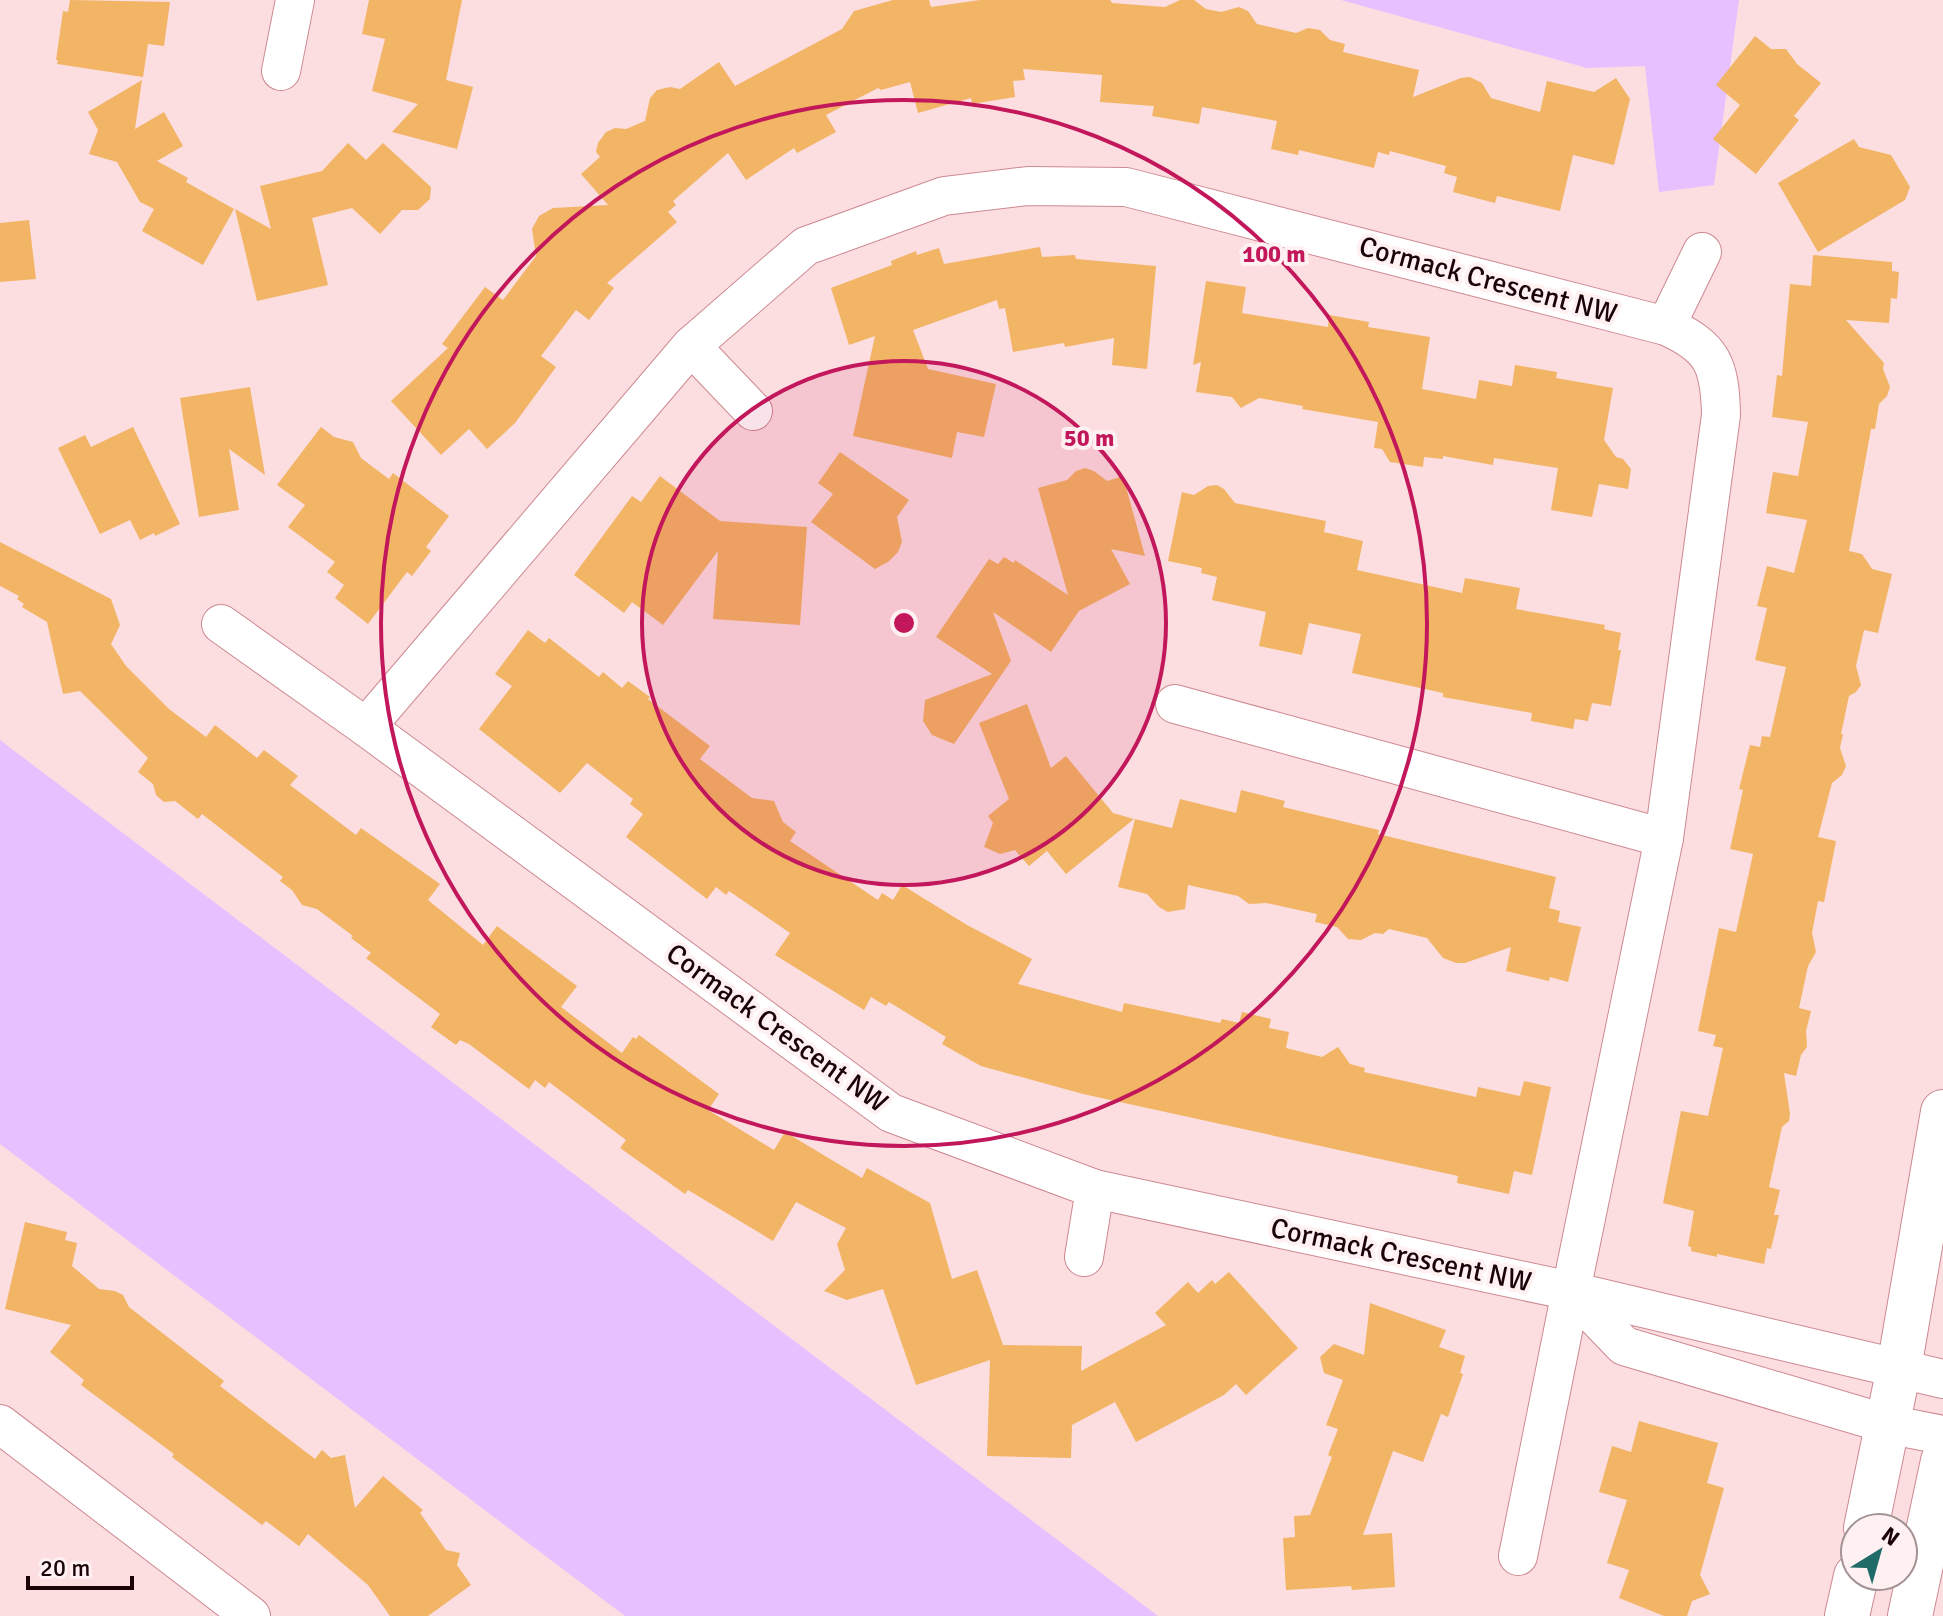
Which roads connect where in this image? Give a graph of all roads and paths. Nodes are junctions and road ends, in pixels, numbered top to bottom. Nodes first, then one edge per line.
1 (295, 0) edge
2 (281, 71) dead end
3 (1702, 252) dead end
4 (1666, 326) junction
5 (691, 346) junction
6 (753, 411) dead end
7 (221, 624) dead end
8 (1175, 704) dead end
9 (366, 727) junction
10 (1664, 838) junction
11 (1943, 1112) edge
12 (1095, 1189) junction
13 (1084, 1257) dead end
14 (1571, 1291) junction
15 (1899, 1368) junction
16 (1943, 1379) edge
17 (0, 1424) edge
18 (1887, 1424) junction
19 (1943, 1435) edge
20 (1943, 1461) edge
21 (1869, 1512) edge
22 (1518, 1556) dead end
23 (1852, 1592) edge
24 (251, 1616) edge
25 (1847, 1616) edge
26 (1910, 1616) edge

1 - 2 street
3 - 4 street
4 - 5 street, Cormack Crescent NW
4 - 10 street, Cormack Crescent NW
5 - 6 street
5 - 9 street, Cormack Crescent NW
7 - 9 street, Cormack Crescent NW
8 - 10 street
9 - 12 street, Cormack Crescent NW
10 - 14 street, Cormack Crescent NW
11 - 15 main road
12 - 13 street
12 - 14 street, Cormack Crescent NW
14 - 15 street, Cormack Crescent NW
14 - 18 street, Cormack Crescent NW
14 - 22 street, Cormack Crescent NW
15 - 16 street, Cormack Crescent NW
15 - 18 main road
17 - 24 street
18 - 19 street, Cormack Crescent NW
18 - 21 main road
20 - 26 main road
23 - 25 main road

